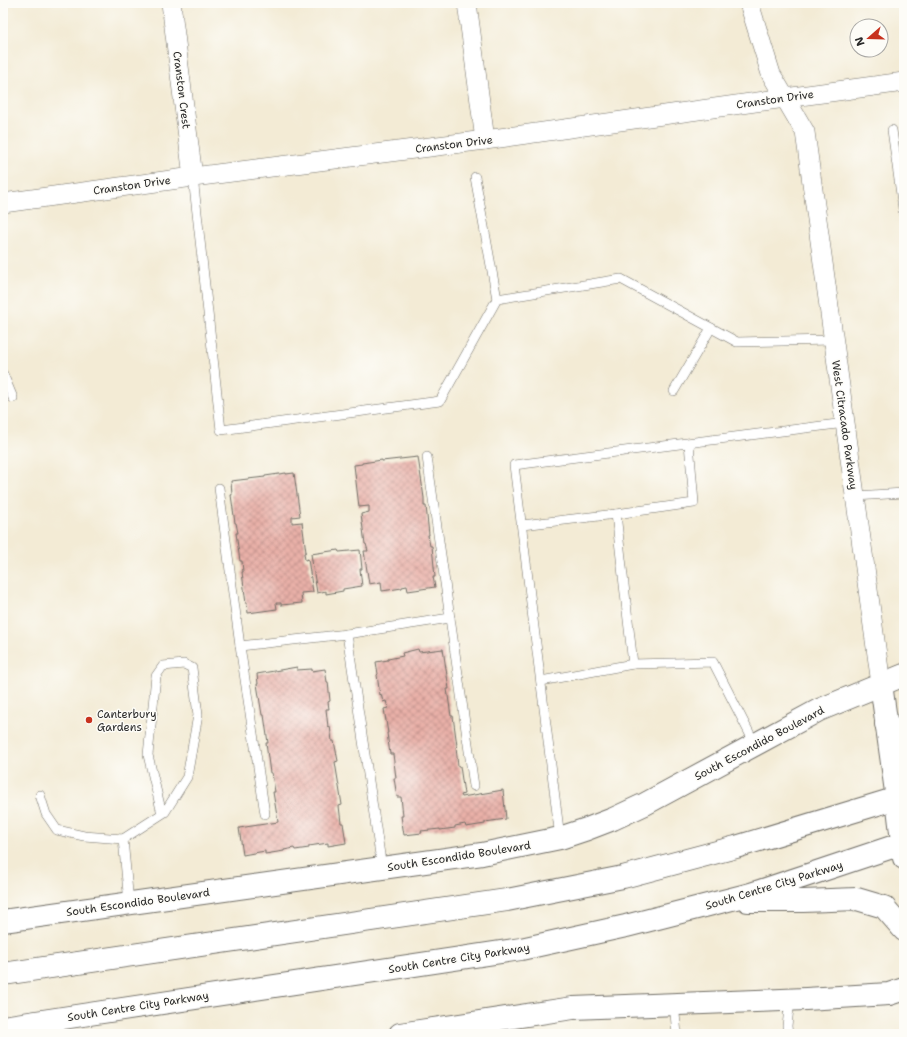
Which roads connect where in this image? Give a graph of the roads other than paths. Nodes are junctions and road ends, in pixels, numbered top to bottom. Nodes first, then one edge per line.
1 (171, 3) edge
2 (467, 3) edge
3 (748, 3) edge
4 (904, 82) edge
5 (785, 98) junction
6 (892, 130) dead end
7 (486, 140) junction
8 (475, 176) dead end
9 (193, 177) junction
10 (3, 203) edge
11 (904, 216) edge
12 (497, 299) junction
13 (711, 328) junction
14 (833, 340) junction
15 (3, 374) edge
16 (674, 392) dead end
17 (13, 398) dead end
18 (845, 423) junction
19 (689, 443) junction
20 (427, 457) dead end
21 (219, 488) dead end
22 (904, 493) edge
23 (855, 496) junction
24 (616, 514) junction
25 (522, 525) junction
26 (450, 618) junction
27 (347, 634) junction
28 (240, 646) junction
29 (633, 664) junction
30 (904, 675) edge
31 (541, 681) junction
32 (881, 684) junction
33 (886, 724) junction
34 (904, 736) edge
35 (756, 744) junction
36 (474, 786) dead end
37 (40, 795) dead end
38 (900, 798) edge
39 (162, 814) junction
40 (265, 814) dead end
41 (560, 838) junction
42 (123, 839) junction
43 (904, 848) edge
44 (382, 868) junction
45 (723, 901) junction
46 (129, 903) junction
47 (3, 921) edge
48 (904, 930) edge
49 (3, 974) edge
50 (904, 989) edge
51 (790, 999) junction
52 (674, 1004) junction
53 (3, 1026) edge
54 (474, 1028) edge
55 (400, 1034) edge
56 (678, 1034) edge
57 (788, 1034) edge

1 - 9 street, Cranston Crest
2 - 7 street
3 - 5 street, West Citracado Parkway
4 - 5 street, Cranston Drive
5 - 7 street, Cranston Drive
5 - 14 street, West Citracado Parkway
6 - 11 lane
7 - 9 street, Cranston Drive
8 - 12 lane
9 - 10 street, Cranston Drive
9 - 12 lane
12 - 13 lane
13 - 14 lane
13 - 16 lane
14 - 18 street, West Citracado Parkway
15 - 17 lane
18 - 19 lane
18 - 23 street, West Citracado Parkway
19 - 24 lane
19 - 25 lane
20 - 26 lane
21 - 28 lane
22 - 23 lane
23 - 32 street, West Citracado Parkway
24 - 25 lane
24 - 29 lane
25 - 31 lane
26 - 27 lane
26 - 36 lane
27 - 28 lane
27 - 44 lane
28 - 40 lane
29 - 31 lane
29 - 35 lane
30 - 32 main road, South Escondido Boulevard
31 - 41 lane
32 - 33 main road, West Citracado Parkway
32 - 35 main road, South Escondido Boulevard
33 - 34 main road
33 - 38 main road, West Citracado Parkway
35 - 41 main road, South Escondido Boulevard
37 - 42 lane
38 - 43 main road, West Citracado Parkway
38 - 49 main road
39 - 39 lane
39 - 42 lane
41 - 44 main road, South Escondido Boulevard
42 - 46 lane
43 - 45 main road, South Centre City Parkway
44 - 46 main road, South Escondido Boulevard
45 - 48 main road
45 - 53 main road, South Centre City Parkway
46 - 47 main road, South Escondido Boulevard
50 - 51 main road
51 - 52 main road
51 - 57 lane
52 - 54 main road
52 - 56 lane
54 - 55 main road

